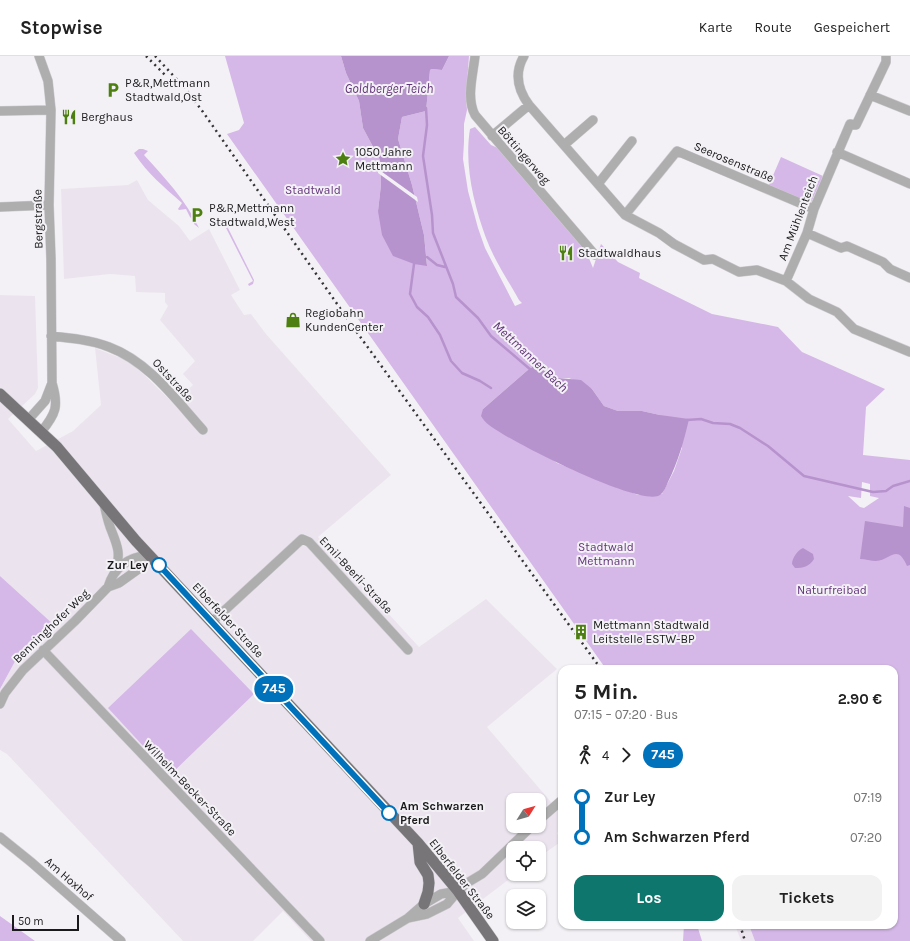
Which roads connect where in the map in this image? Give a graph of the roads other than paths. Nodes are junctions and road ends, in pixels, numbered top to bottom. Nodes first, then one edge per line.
1 (39, 56) edge
2 (475, 56) edge
3 (524, 56) edge
4 (886, 56) edge
5 (870, 95) junction
6 (529, 105) junction
7 (51, 110) junction
8 (910, 111) edge
9 (0, 112) edge
10 (593, 120) dead end
11 (492, 136) junction
12 (632, 141) dead end
13 (564, 145) junction
14 (837, 152) junction
15 (598, 184) junction
16 (910, 184) edge
17 (49, 205) junction
18 (0, 207) edge
19 (814, 209) junction
20 (625, 216) junction
21 (808, 233) junction
22 (595, 255) dead end
23 (910, 278) edge
24 (786, 281) junction
25 (51, 336) junction
26 (910, 352) edge
27 (52, 383) junction
28 (0, 394) edge
29 (28, 420) junction
30 (202, 430) dead end
31 (41, 432) junction
32 (104, 504) junction
33 (149, 555) junction
34 (115, 572) junction
35 (108, 587) junction
36 (212, 622) junction
37 (43, 650) junction
38 (408, 650) dead end
39 (0, 704) edge
40 (558, 803) edge
41 (546, 814) edge
42 (525, 833) edge
43 (0, 837) edge
44 (418, 843) junction
45 (458, 891) junction
46 (424, 904) junction
47 (408, 918) junction
48 (121, 941) edge
49 (320, 941) edge
50 (370, 941) edge
51 (493, 941) edge

1 - 7 street, Bergstraße
2 - 11 street, Böttingerweg
3 - 6 street, Am Mühlenteich
4 - 5 street, Am Mühlenteich
5 - 8 street
5 - 14 street, Am Mühlenteich
6 - 11 street
6 - 13 street, Am Mühlenteich
7 - 9 street
7 - 17 street, Bergstraße
10 - 13 street
11 - 22 street, Böttingerweg
12 - 15 street
13 - 15 street, Am Mühlenteich
14 - 16 street
14 - 19 street, Am Mühlenteich
15 - 20 street, Am Mühlenteich
17 - 18 street
17 - 25 street, Bergstraße
19 - 20 street, Seerosenstraße
19 - 21 street, Am Mühlenteich
20 - 24 street, Am Mühlenteich
21 - 23 street
21 - 24 street, Am Mühlenteich
24 - 26 street
25 - 27 street, Bergstraße
25 - 30 street, Oststraße
27 - 29 street, Bergstraße
27 - 31 street, Bergstraße
28 - 29 main road, Elberfelder Straße
29 - 31 main road, Elberfelder Straße
31 - 32 main road, Elberfelder Straße
32 - 33 main road, Elberfelder Straße
32 - 34 street, Benninghofer Weg
33 - 34 street, Benninghofer Weg
33 - 35 street, Benninghofer Weg
33 - 36 main road, Elberfelder Straße
34 - 35 street, Benninghofer Weg
35 - 37 street, Benninghofer Weg
36 - 38 street, Emil-Beerli-Straße
36 - 44 main road, Elberfelder Straße
37 - 39 street, Benninghofer Weg
37 - 49 street, Wilhelm-Becker-Straße
40 - 41 street
42 - 45 street
43 - 48 street, Am Hoxhof
44 - 45 main road, Elberfelder Straße
44 - 46 main road
45 - 46 street
45 - 47 street
45 - 51 main road, Elberfelder Straße
46 - 47 street
47 - 50 street

